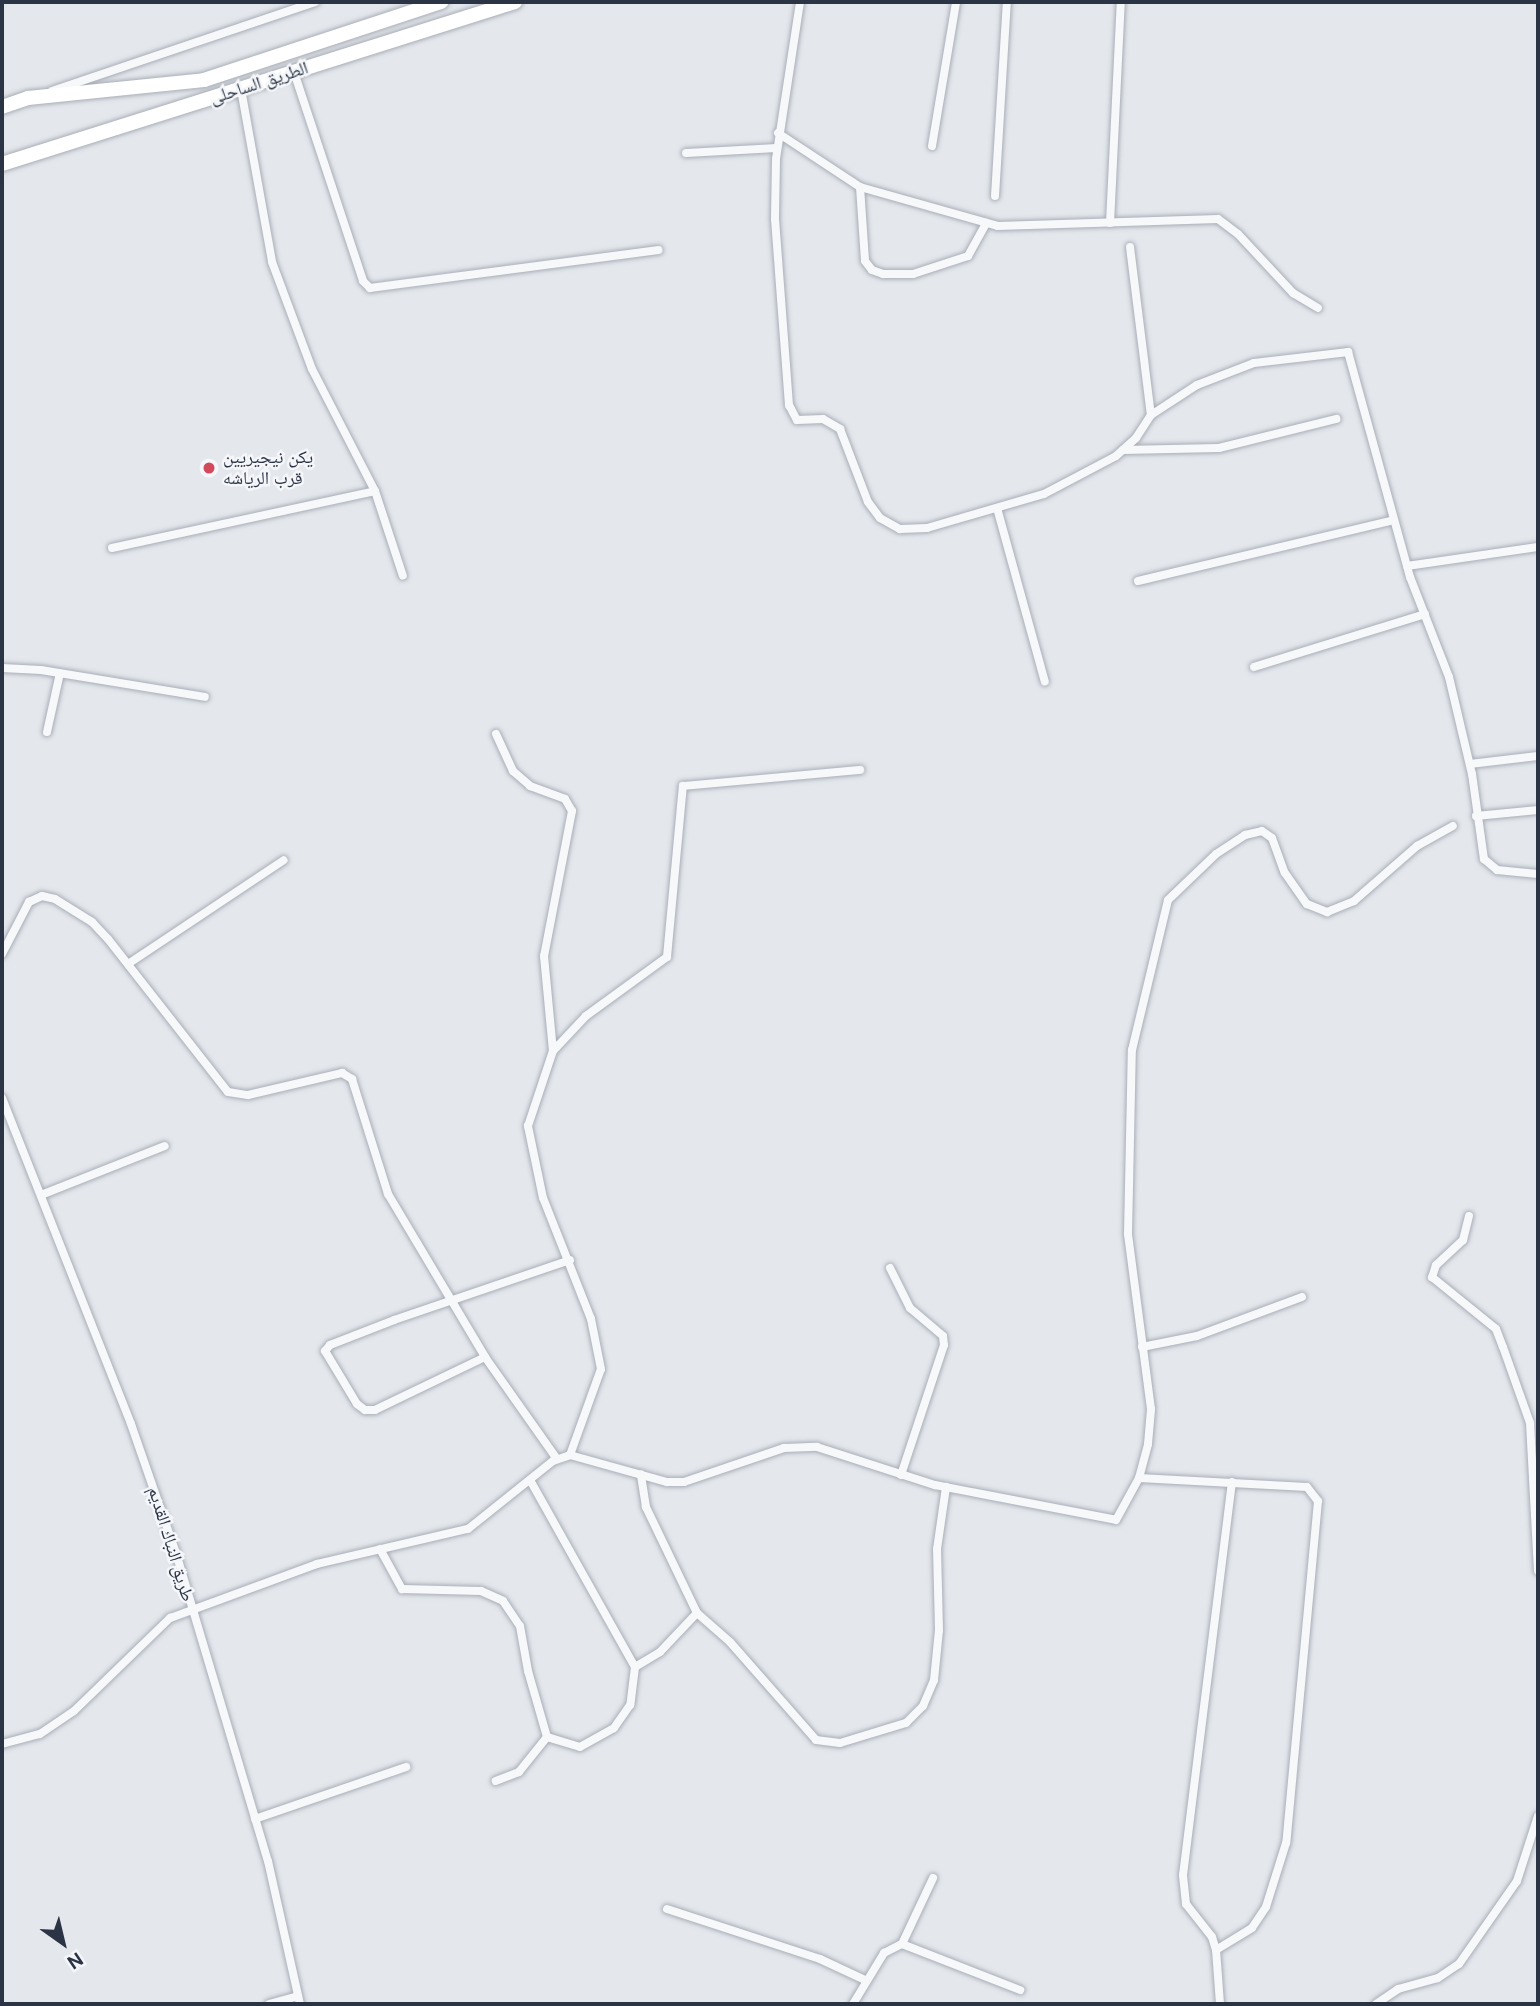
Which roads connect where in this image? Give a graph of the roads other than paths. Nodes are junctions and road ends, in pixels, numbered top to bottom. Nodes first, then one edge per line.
1 (315, 2) edge
2 (441, 2) edge
3 (515, 2) edge
4 (800, 2) edge
5 (956, 2) edge
6 (1007, 2) edge
7 (1121, 2) edge
8 (294, 72) junction
9 (242, 89) junction
10 (28, 98) junction
11 (2, 107) edge
12 (778, 133) junction
13 (932, 146) dead end
14 (777, 148) junction
15 (686, 153) dead end
16 (2, 164) edge
17 (860, 187) junction
18 (995, 196) dead end
19 (986, 223) junction
20 (1110, 223) junction
21 (1130, 247) dead end
22 (659, 250) dead end
23 (1318, 308) dead end
24 (1151, 415) junction
25 (1336, 419) dead end
26 (1123, 450) junction
27 (375, 491) junction
28 (997, 508) junction
29 (1394, 520) junction
30 (1538, 547) edge
31 (112, 548) dead end
32 (1408, 566) junction
33 (403, 576) dead end
34 (1138, 581) dead end
35 (1425, 614) junction
36 (1254, 667) dead end
37 (2, 668) edge
38 (61, 673) junction
39 (1045, 682) dead end
40 (205, 697) dead end
41 (47, 732) dead end
42 (496, 734) dead end
43 (1538, 756) edge
44 (1469, 764) junction
45 (860, 770) dead end
46 (1538, 810) edge
47 (1476, 816) junction
48 (1452, 827) dead end
49 (285, 860) dead end
50 (1538, 874) edge
51 (2, 954) edge
52 (128, 964) junction
53 (552, 1051) junction
54 (2, 1098) edge
55 (165, 1146) dead end
56 (41, 1195) junction
57 (1469, 1216) dead end
58 (570, 1260) junction
59 (890, 1268) dead end
60 (1302, 1297) dead end
61 (454, 1300) junction
62 (1142, 1347) junction
63 (485, 1357) junction
64 (570, 1455) junction
65 (557, 1459) junction
66 (641, 1474) junction
67 (901, 1475) junction
68 (1139, 1478) junction
69 (530, 1480) junction
70 (1232, 1482) junction
71 (946, 1487) junction
72 (380, 1549) junction
73 (1538, 1571) edge
74 (192, 1610) junction
75 (697, 1613) junction
76 (635, 1667) junction
77 (547, 1737) junction
78 (2, 1744) edge
79 (406, 1767) dead end
80 (496, 1781) dead end
81 (1538, 1816) edge
82 (255, 1819) junction
83 (933, 1878) dead end
84 (667, 1909) dead end
85 (902, 1944) junction
86 (1216, 1950) junction
87 (865, 1980) junction
88 (1020, 1990) dead end
89 (299, 2000) edge
90 (268, 2004) edge
91 (852, 2004) edge
92 (1220, 2004) edge
93 (1376, 2004) edge

1 - 10 street
2 - 10 highway, الطريق الساحلى
3 - 8 highway, الطريق الساحلى
4 - 12 street
5 - 13 street
6 - 18 street
7 - 20 street
8 - 9 highway, الطريق الساحلى
8 - 22 street
9 - 16 highway, الطريق الساحلى
9 - 27 street
10 - 11 highway, الطريق الساحلى
12 - 14 street
12 - 17 street
14 - 15 street
14 - 28 street
17 - 19 street
17 - 19 street
19 - 20 street
20 - 23 street
21 - 24 street
24 - 26 street
24 - 29 street
25 - 26 street
26 - 28 street
27 - 31 street
27 - 33 street
28 - 39 street
29 - 32 street
29 - 34 street
30 - 32 street
32 - 35 street
35 - 36 street
35 - 44 street
37 - 38 street
38 - 40 street
38 - 41 street
42 - 53 street
43 - 44 street
44 - 47 street
45 - 53 street
46 - 47 street
47 - 50 street
48 - 62 street
49 - 52 street
51 - 52 street
52 - 61 street
53 - 58 street
54 - 56 street, طريق النباك القديم
55 - 56 street
56 - 74 street, طريق النباك القديم
57 - 73 street
58 - 61 street
58 - 64 street
59 - 67 street
60 - 62 street
61 - 63 street
61 - 63 street
62 - 68 street
63 - 65 street
64 - 65 street
64 - 66 street
65 - 69 street
66 - 67 street
66 - 75 street
67 - 71 street
68 - 70 street
68 - 71 street
69 - 72 street
69 - 76 street
70 - 86 street
70 - 86 street
71 - 75 street
72 - 74 street
72 - 77 street
74 - 78 street
74 - 82 street, طريق النباك القديم
75 - 76 street
76 - 77 street
77 - 80 street
79 - 82 street
81 - 93 street
82 - 89 street, طريق النباك القديم
83 - 85 street
84 - 87 street
85 - 87 street
85 - 88 street
86 - 92 street
87 - 91 street
89 - 90 street

